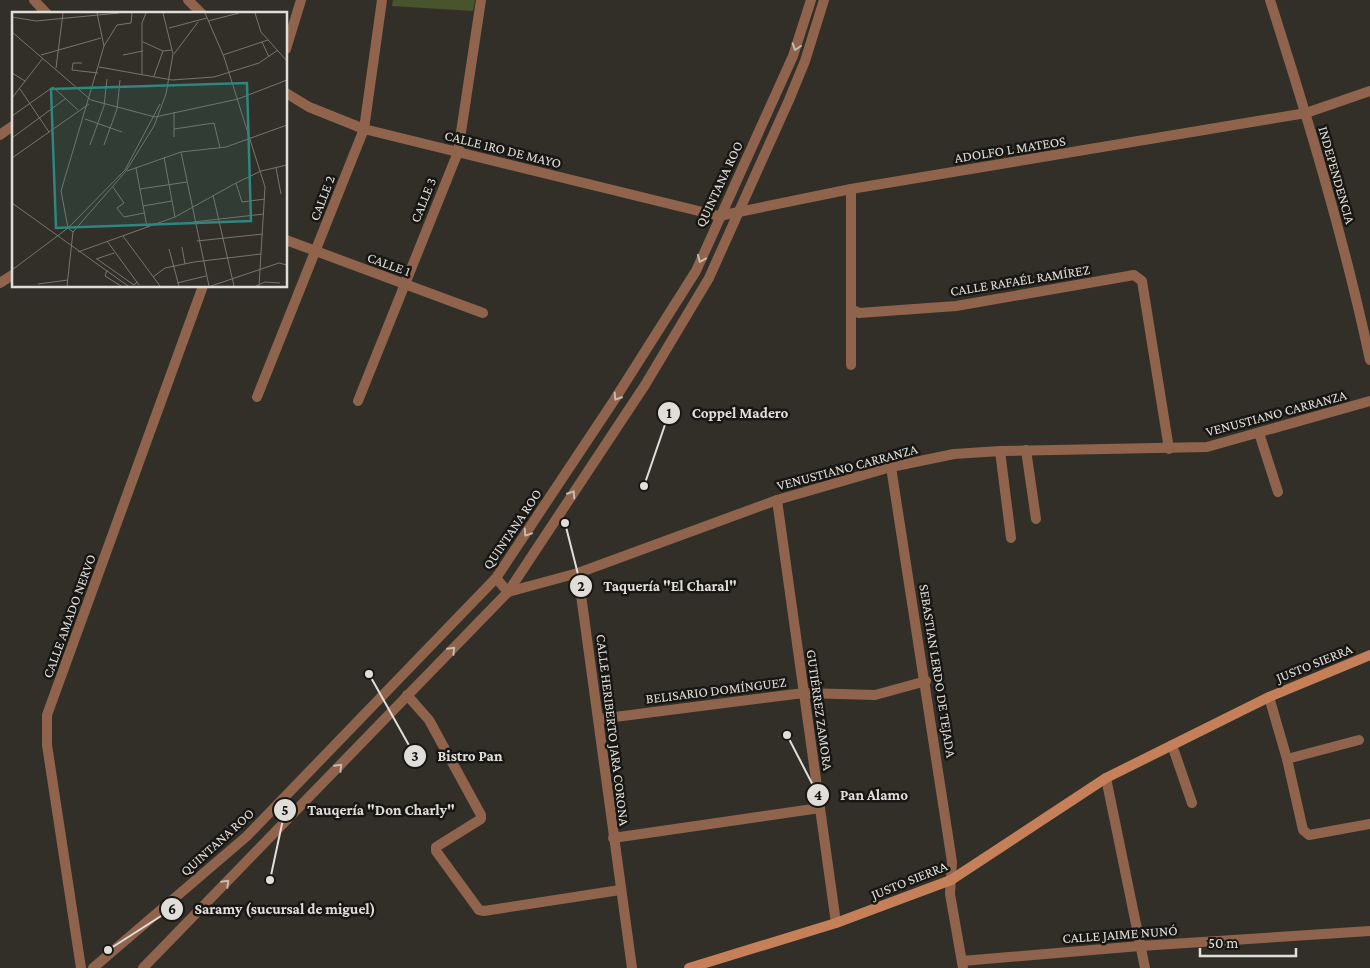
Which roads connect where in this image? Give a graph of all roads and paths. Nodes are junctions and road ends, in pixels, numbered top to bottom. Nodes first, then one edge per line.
1 (34, 0) edge
2 (188, 0) edge
3 (301, 0) edge
4 (382, 0) edge
5 (481, 0) edge
6 (811, 0) edge
7 (824, 0) edge
8 (1270, 0) edge
9 (44, 12) edge
10 (200, 12) edge
11 (806, 17) junction
12 (817, 20) junction
13 (288, 42) edge
14 (1370, 91) edge
15 (288, 94) edge
16 (1306, 113) junction
17 (12, 126) edge
18 (364, 129) junction
19 (0, 135) edge
20 (458, 152) junction
21 (852, 189) junction
22 (739, 212) junction
23 (719, 216) junction
24 (288, 241) edge
25 (316, 252) junction
26 (12, 275) edge
27 (0, 283) edge
28 (403, 284) junction
29 (203, 288) edge
30 (851, 309) junction
31 (483, 313) dead end
32 (1370, 360) edge
33 (851, 365) dead end
34 (257, 397) dead end
35 (358, 401) dead end
36 (1370, 402) edge
37 (1259, 433) junction
38 (1169, 449) junction
39 (1026, 450) junction
40 (1000, 451) junction
41 (891, 466) junction
42 (1278, 492) dead end
43 (778, 500) junction
44 (1036, 519) dead end
45 (1011, 538) dead end
46 (578, 573) junction
47 (496, 578) junction
48 (508, 592) junction
49 (1370, 655) edge
50 (926, 681) junction
51 (804, 692) junction
52 (407, 695) junction
53 (1269, 697) junction
54 (599, 719) junction
55 (1359, 740) dead end
56 (1172, 745) junction
57 (1287, 759) junction
58 (1106, 778) junction
59 (1192, 802) dead end
60 (820, 808) junction
61 (1370, 824) edge
62 (613, 838) junction
63 (951, 880) junction
64 (620, 890) junction
65 (836, 923) junction
66 (1370, 931) edge
67 (1140, 946) junction
68 (962, 965) edge
69 (81, 968) edge
70 (93, 968) edge
71 (143, 968) edge
72 (632, 968) edge
73 (689, 968) edge
74 (1145, 968) edge

1 - 9 street
2 - 10 street
3 - 13 street
4 - 18 street, CALLE 2
5 - 20 street, CALLE 3
6 - 11 street, QUINTANA ROO
7 - 12 street, QUINTANA ROO
8 - 16 street, INDEPENDENCIA
11 - 12 street
11 -> 23 street, QUINTANA ROO
12 - 22 street, QUINTANA ROO
14 - 16 street, ADOLFO L MATEOS
15 - 18 street, CALLE 1RO DE MAYO
16 - 21 street, ADOLFO L MATEOS
16 - 32 street, INDEPENDENCIA
17 - 19 street
18 - 20 street, CALLE 1RO DE MAYO
18 - 25 street, CALLE 2
20 - 23 street, CALLE 1RO DE MAYO
20 - 28 street, CALLE 3
21 - 22 street, ADOLFO L MATEOS
21 - 30 street
22 - 23 street, ADOLFO L MATEOS
48 -> 22 street, QUINTANA ROO
23 -> 47 street, QUINTANA ROO
24 - 25 street, CALLE 1
25 - 28 street, CALLE 1
25 - 34 street, CALLE 2
26 - 27 street
28 - 31 street, CALLE 1
28 - 35 street, CALLE 3
29 - 69 street, CALLE AMADO NERVO
30 - 33 street
30 - 38 street, CALLE RAFAÉL RAMÍREZ
36 - 37 street, VENUSTIANO CARRANZA
37 - 38 street, VENUSTIANO CARRANZA
37 - 42 street
38 - 39 street, VENUSTIANO CARRANZA
39 - 40 street, VENUSTIANO CARRANZA
39 - 44 street
40 - 41 street, VENUSTIANO CARRANZA
40 - 45 street
41 - 43 street, VENUSTIANO CARRANZA
41 - 50 street, SEBASTIAN LERDO DE TEJADA
43 - 46 street, VENUSTIANO CARRANZA
43 - 51 street, GUTIÉRREZ ZAMORA
46 - 48 street, VENUSTIANO CARRANZA
46 - 54 street, CALLE HERIBERTO JARA CORONA
47 - 48 street
47 - 70 street, QUINTANA ROO
52 -> 48 street, QUINTANA ROO
49 - 53 main road, JUSTO SIERRA
50 - 51 street, BELISARIO DOMÍNGUEZ
50 - 63 street, SEBASTIAN LERDO DE TEJADA
51 - 54 street, BELISARIO DOMÍNGUEZ
51 - 60 street, GUTIÉRREZ ZAMORA
52 - 64 street
71 -> 52 street, QUINTANA ROO
53 - 56 main road, JUSTO SIERRA
53 - 57 street, JUSTO SIERRA
54 - 62 street, CALLE HERIBERTO JARA CORONA
55 - 57 street
56 - 58 main road, JUSTO SIERRA
56 - 59 street
57 - 61 street, JUSTO SIERRA
58 - 63 main road, JUSTO SIERRA
58 - 67 street
60 - 62 street
60 - 65 street, GUTIÉRREZ ZAMORA
62 - 64 street, CALLE HERIBERTO JARA CORONA
63 - 65 main road, JUSTO SIERRA
63 - 68 street, SEBASTIAN LERDO DE TEJADA
64 - 72 street, CALLE HERIBERTO JARA CORONA
65 - 73 main road, JUSTO SIERRA
66 - 67 street, CALLE JAIME NUNÓ
67 - 68 street, CALLE JAIME NUNÓ
67 - 74 street

